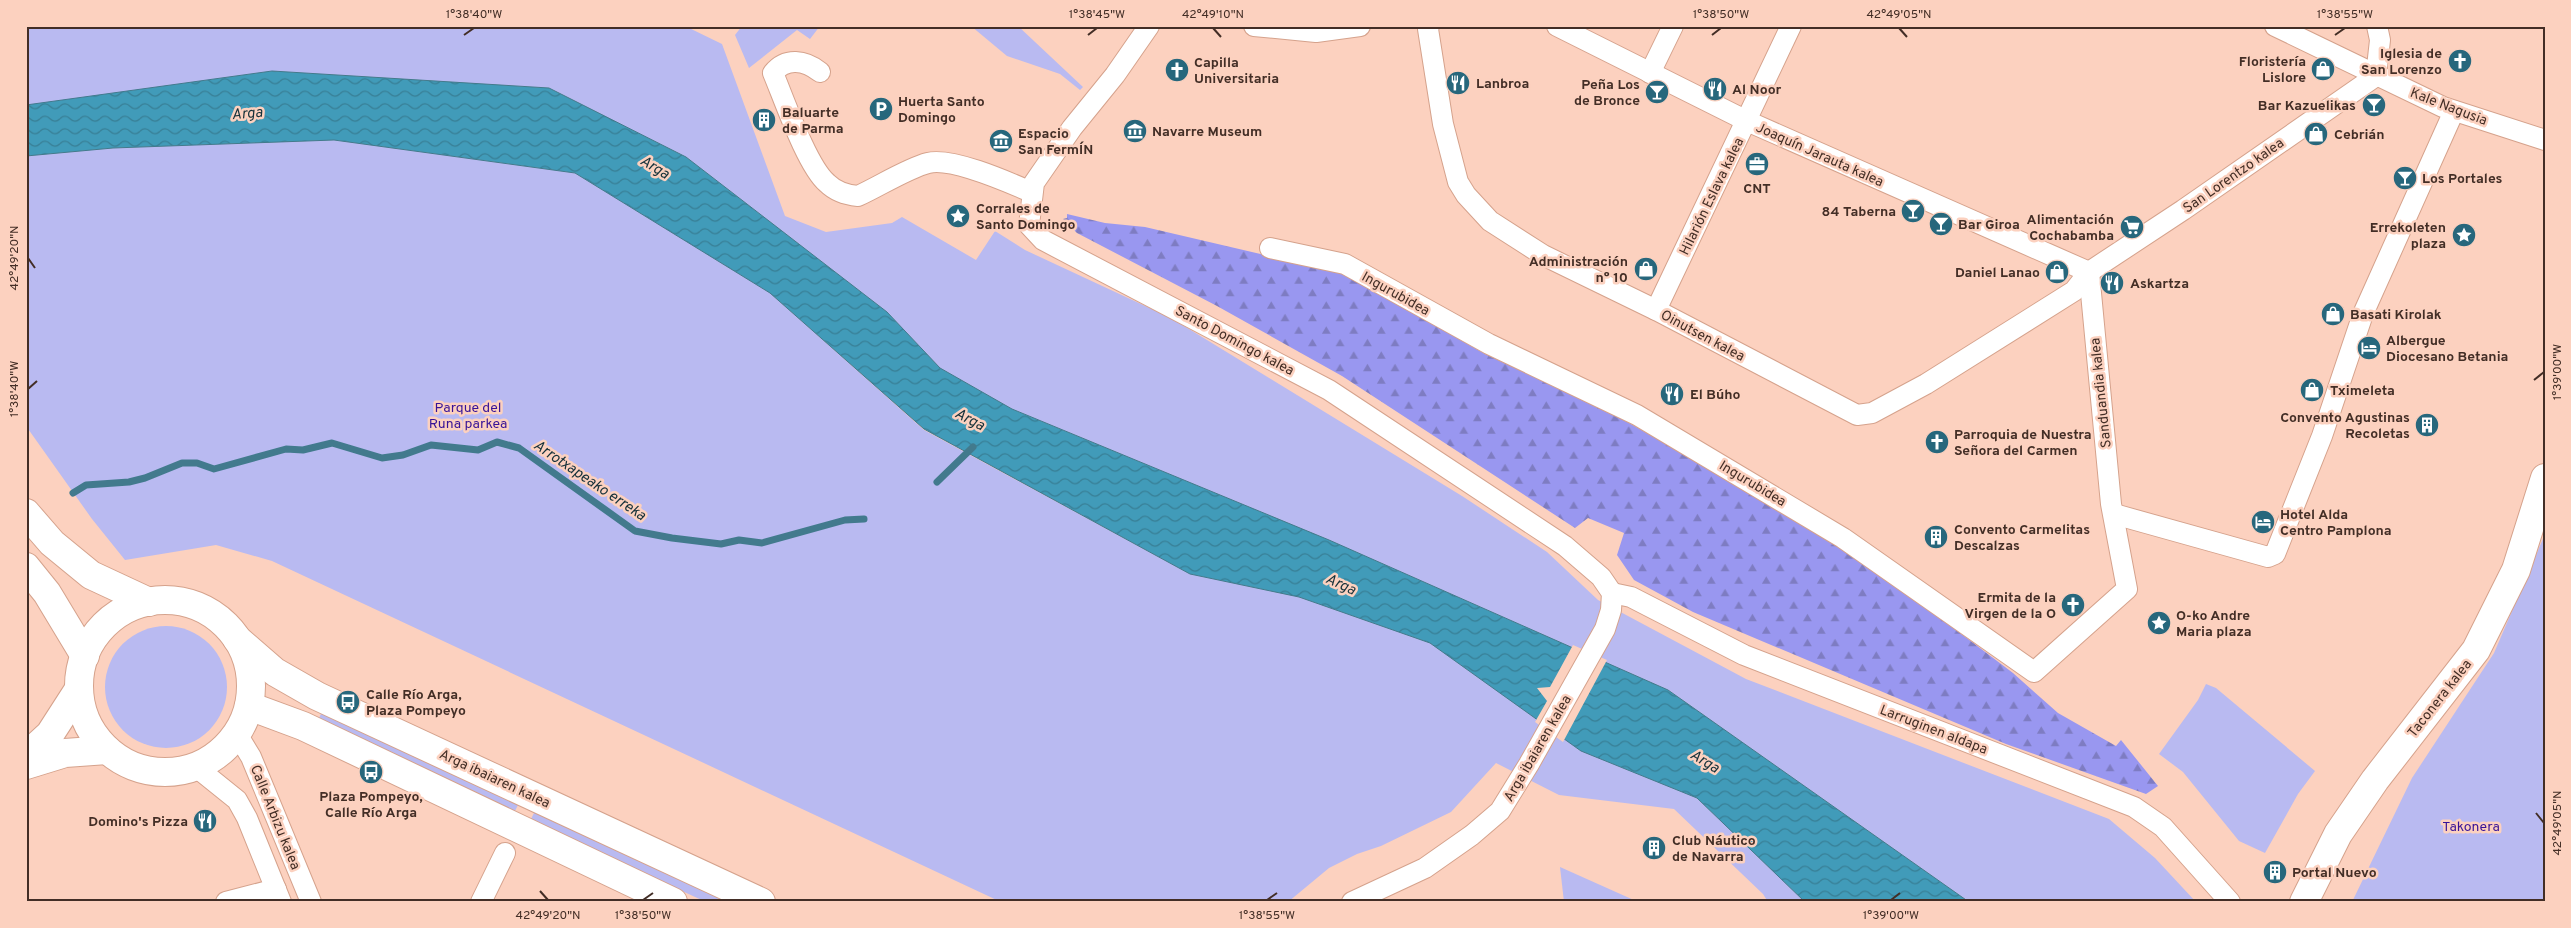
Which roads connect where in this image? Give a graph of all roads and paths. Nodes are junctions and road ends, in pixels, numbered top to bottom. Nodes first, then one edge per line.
1 (1149, 26) edge
2 (1254, 26) edge
3 (1360, 26) edge
4 (1556, 26) edge
5 (1673, 26) edge
6 (1791, 26) edge
7 (2275, 26) edge
8 (2377, 26) edge
9 (1426, 27) edge
10 (820, 72) dead end
11 (1650, 73) junction
12 (2376, 76) junction
13 (2454, 110) junction
14 (1747, 121) junction
15 (2545, 140) edge
16 (1031, 192) junction
17 (1270, 248) dead end
18 (2088, 272) junction
19 (1656, 310) junction
20 (2545, 478) edge
21 (26, 513) edge
22 (2114, 514) junction
23 (26, 567) edge
24 (149, 602) junction
25 (1609, 611) junction
26 (237, 639) junction
27 (85, 656) junction
28 (79, 689) junction
29 (249, 706) junction
30 (237, 734) junction
31 (107, 750) junction
32 (26, 756) edge
33 (26, 765) edge
34 (196, 767) junction
35 (505, 853) dead end
36 (278, 895) edge
37 (226, 902) edge
38 (310, 902) edge
39 (481, 902) edge
40 (674, 902) edge
41 (761, 902) edge
42 (1352, 902) edge
43 (2230, 902) edge
44 (2304, 902) edge

1 - 16 street, Santo Domingo kalea
2 - 3 street
4 - 11 street, Joaquín Jarauta kalea
5 - 11 street
6 - 14 street, Hilarión Eslava kalea
7 - 12 street, Kale Nagusia
8 - 12 street
9 - 19 street, Oinutsen kalea
10 - 16 street
11 - 14 street, Joaquín Jarauta kalea
12 - 13 street, Kale Nagusia
12 - 18 street, San Lorentzo kalea
13 - 15 street, Kale Nagusia
13 - 22 street
14 - 18 street, Joaquín Jarauta kalea
14 - 19 street, Hilarión Eslava kalea
16 - 25 street, Santo Domingo kalea
17 - 22 street, Ingurubidea
18 - 19 street, Oinutsen kalea
18 - 22 street, Sanduandia kalea
20 - 44 street, Taconera kalea
21 - 24 street
23 - 27 street
24 - 26 street
24 - 27 street
25 - 42 street, Arga ibaiaren kalea
25 - 43 street, Larruginen aldapa
26 - 29 street
26 - 41 street, Arga ibaiaren kalea
27 - 28 street
28 - 31 street
28 - 32 street
29 - 30 street
29 - 40 street
30 - 34 street
30 - 38 street, Calle Arbizu kalea
31 - 33 street
31 - 34 street
34 - 36 street, Calle Arbizu kalea
35 - 39 street
36 - 37 street

